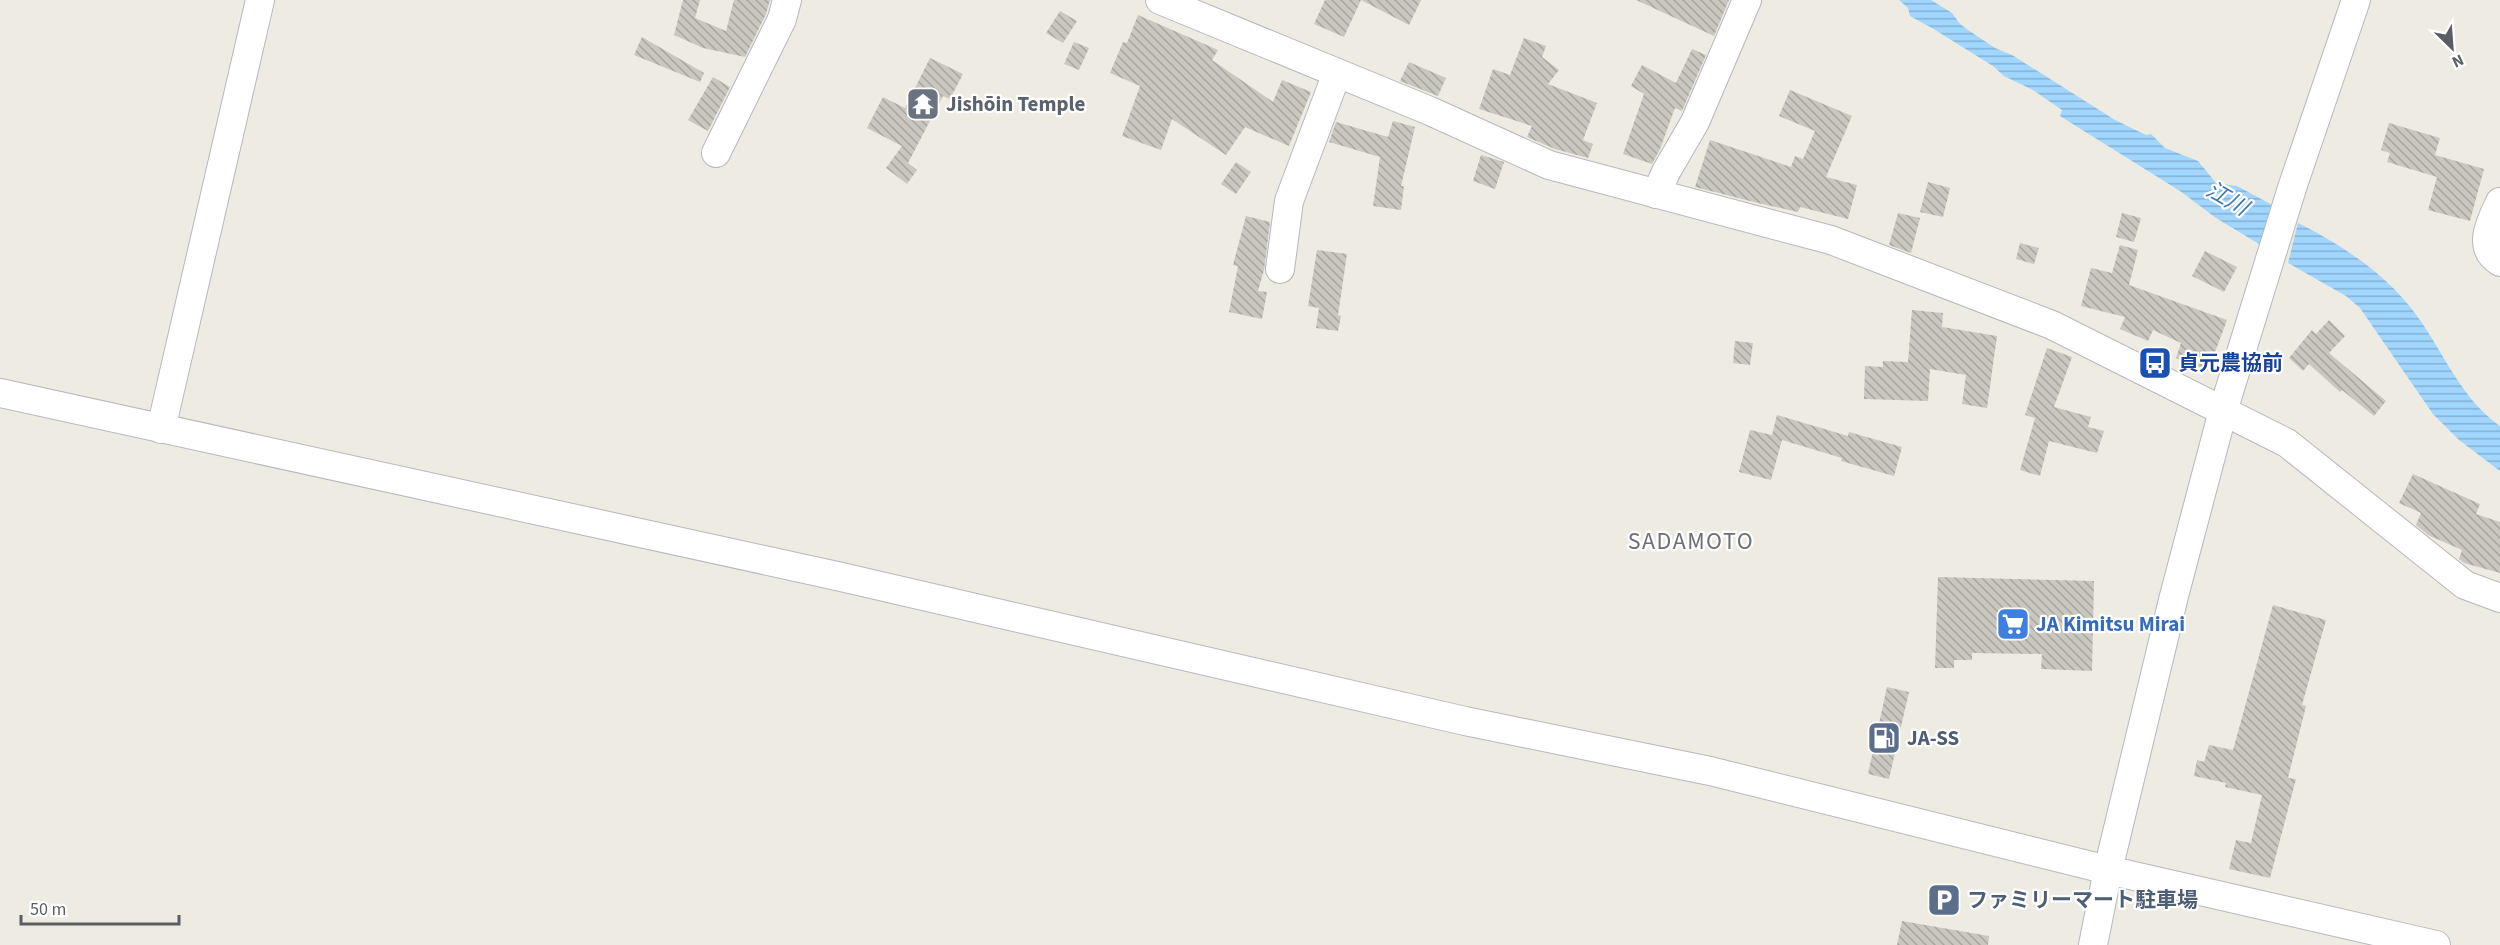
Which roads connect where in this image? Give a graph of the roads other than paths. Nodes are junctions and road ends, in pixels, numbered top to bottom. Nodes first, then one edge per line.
1 (260, 0) edge
2 (787, 0) edge
3 (1160, 0) edge
4 (1747, 0) edge
5 (2356, 0) edge
6 (1336, 73) junction
7 (716, 153) dead end
8 (1656, 194) junction
9 (2500, 202) edge
10 (2500, 262) edge
11 (1280, 269) dead end
12 (0, 393) edge
13 (2223, 411) junction
14 (161, 429) junction
15 (2500, 598) edge
16 (2108, 870) junction
17 (2093, 945) edge
18 (2436, 945) edge

1 - 14 street
2 - 7 street
3 - 6 street
4 - 8 street
5 - 13 street
6 - 8 street
6 - 11 street
8 - 13 street
9 - 10 street
12 - 14 street
13 - 15 street
13 - 16 street
14 - 16 street
16 - 17 street
16 - 18 street

